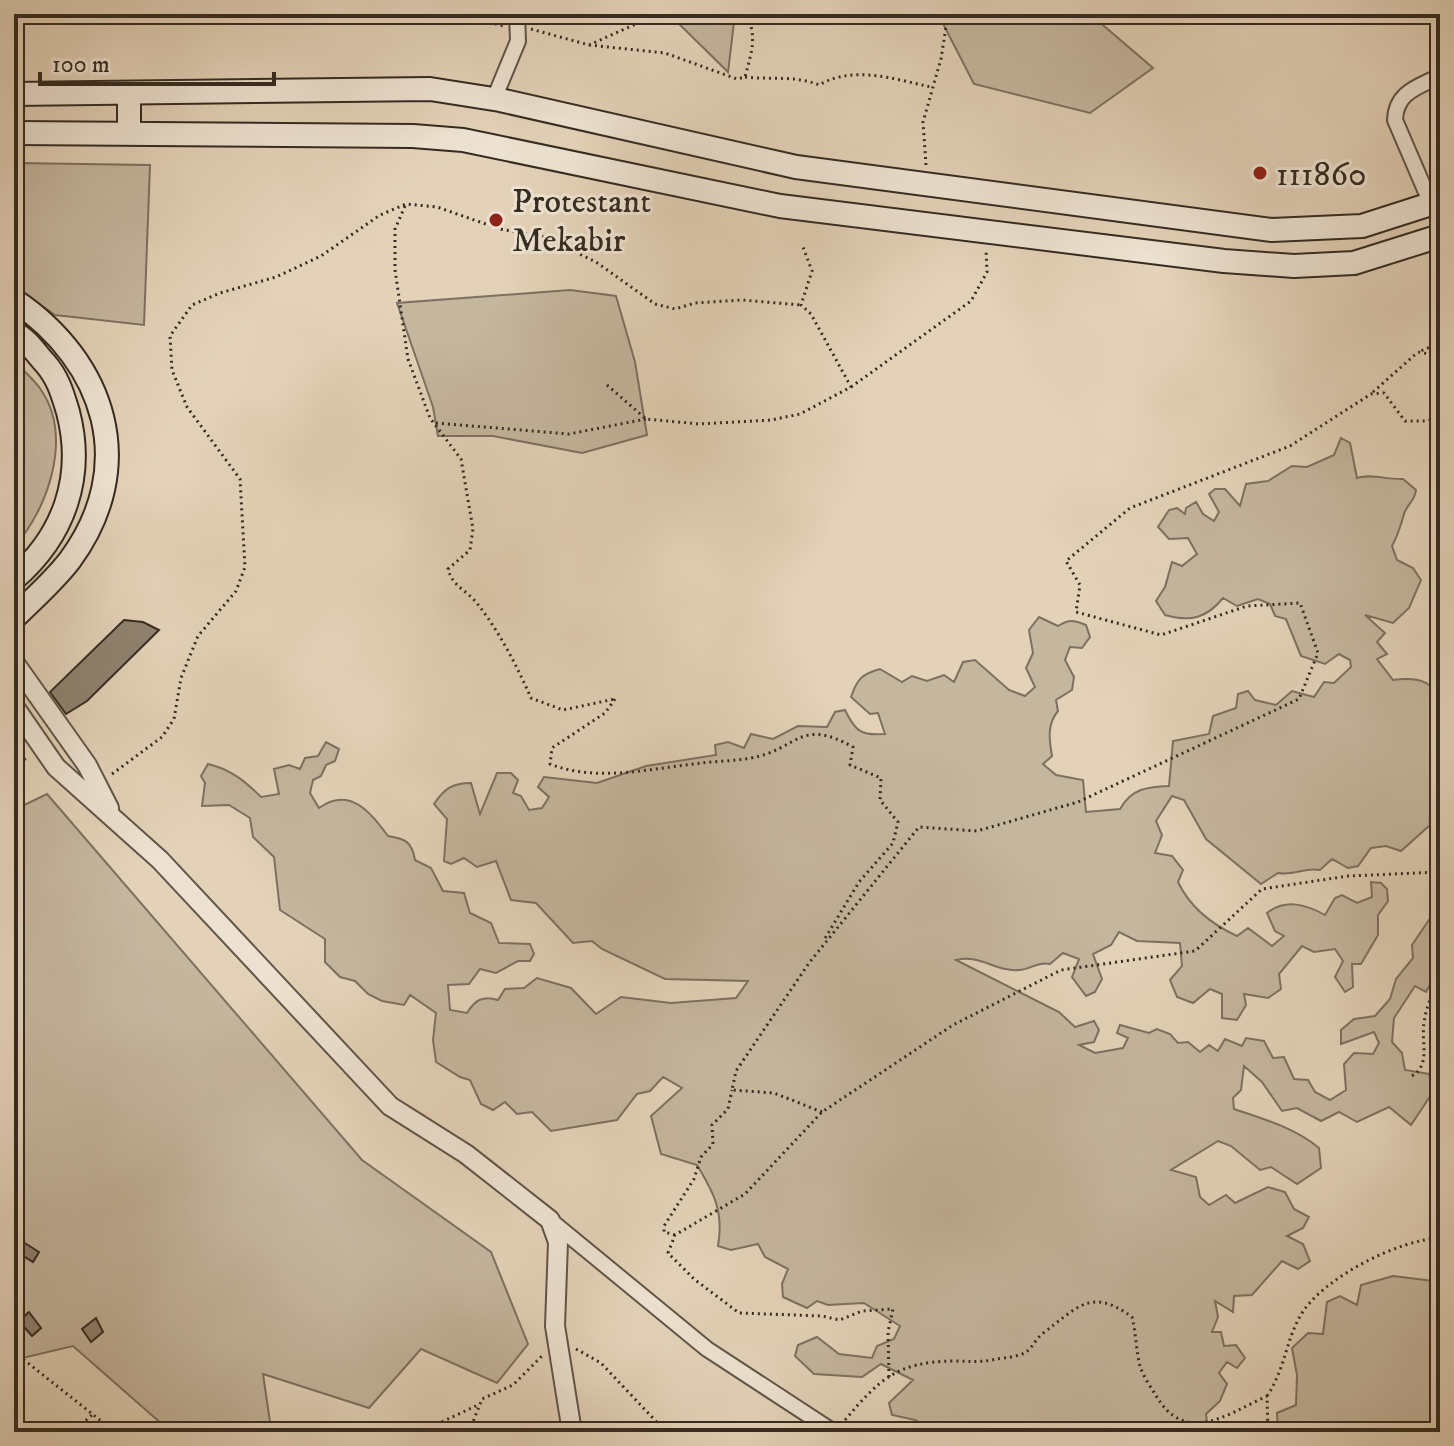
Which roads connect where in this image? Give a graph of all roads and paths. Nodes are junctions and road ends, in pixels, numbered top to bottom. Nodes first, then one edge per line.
1 (181, 14) edge
2 (207, 14) edge
3 (454, 14) edge
4 (658, 14) edge
5 (746, 14) edge
6 (948, 14) edge
7 (518, 19) edge
8 (589, 45) junction
9 (1440, 76) edge
10 (745, 77) junction
11 (931, 87) junction
12 (129, 93) junction
13 (14, 94) edge
14 (494, 99) junction
15 (14, 133) edge
16 (129, 134) junction
17 (922, 184) junction
18 (1436, 203) edge
19 (406, 204) junction
20 (986, 234) junction
21 (1440, 236) edge
22 (803, 247) dead end
23 (14, 300) edge
24 (801, 305) junction
25 (14, 333) edge
26 (1440, 343) edge
27 (1418, 352) junction
28 (1440, 356) edge
29 (607, 385) dead end
30 (851, 387) junction
31 (1371, 394) junction
32 (1440, 416) edge
33 (646, 419) junction
34 (434, 423) junction
35 (14, 579) edge
36 (14, 618) edge
37 (14, 662) edge
38 (14, 706) edge
39 (97, 785) junction
40 (112, 814) junction
41 (1440, 872) edge
42 (819, 950) junction
43 (1440, 982) edge
44 (1412, 1076) dead end
45 (732, 1090) junction
46 (822, 1112) junction
47 (550, 1220) junction
48 (675, 1235) junction
49 (1440, 1238) edge
50 (557, 1342) junction
51 (14, 1352) edge
52 (889, 1377) junction
53 (1267, 1396) junction
54 (478, 1405) junction
55 (92, 1415) junction
56 (845, 1420) dead end
57 (72, 1432) edge
58 (115, 1432) edge
59 (420, 1432) edge
60 (469, 1432) edge
61 (572, 1432) edge
62 (666, 1432) edge
63 (834, 1432) edge
64 (1268, 1432) edge

1 - 2 path
3 - 7 path
4 - 8 path
5 - 10 path
6 - 11 path
7 - 8 path
7 - 14 street
8 - 10 path
9 - 18 street
10 - 11 path
11 - 17 path
12 - 13 main road
12 - 14 main road
12 - 16 main road
14 - 17 main road
15 - 16 main road
16 - 20 main road
17 - 18 main road
19 - 24 path
19 - 34 path
19 - 39 path
20 - 21 main road
20 - 30 path
22 - 24 path
23 - 36 main road
24 - 30 path
25 - 35 main road
26 - 27 path
27 - 28 path
27 - 31 path
29 - 33 path
30 - 33 path
31 - 32 path
31 - 42 path
33 - 34 path
34 - 42 path
37 - 39 street
38 - 40 street
39 - 40 street
40 - 47 street
41 - 46 path
42 - 45 path
43 - 44 path
45 - 46 path
45 - 48 path
46 - 48 path
47 - 50 street
47 - 63 street
48 - 52 path
49 - 53 path
50 - 54 path
50 - 61 street
50 - 62 path
51 - 55 path
52 - 53 path
52 - 56 path
53 - 64 path
54 - 59 path
54 - 60 path
55 - 57 path
55 - 58 path

